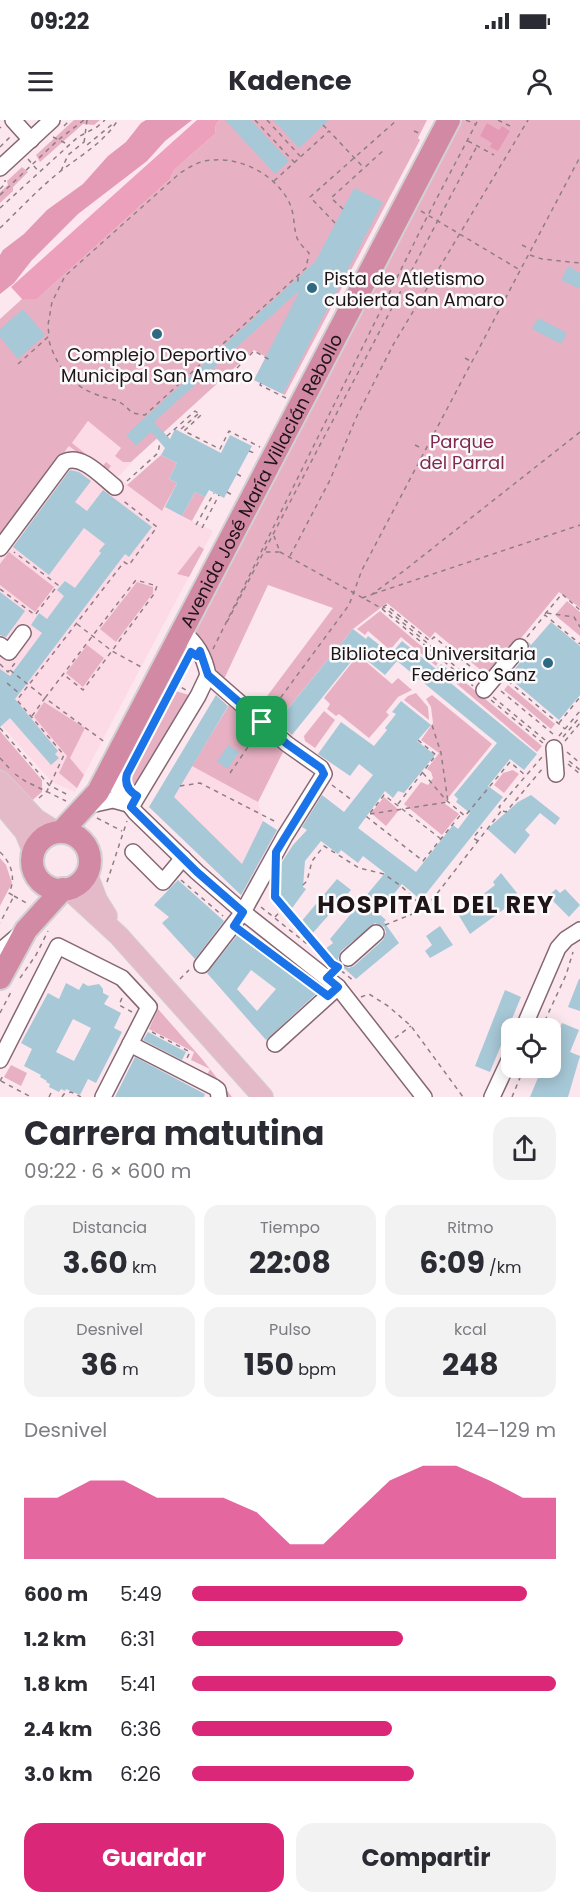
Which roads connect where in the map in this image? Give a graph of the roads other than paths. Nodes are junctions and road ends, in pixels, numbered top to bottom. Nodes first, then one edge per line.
1 (52, 120) edge
2 (448, 120) edge
3 (5, 125) edge
4 (31, 140) junction
5 (0, 168) edge
6 (120, 490) road end
7 (3, 547) edge
8 (182, 631) junction
9 (24, 633) dead end
10 (523, 643) road end
11 (0, 645) edge
12 (208, 675) junction
13 (488, 692) road end
14 (552, 750) road end
15 (111, 767) junction
16 (556, 774) dead end
17 (0, 780) edge
18 (0, 802) edge
19 (89, 804) junction
20 (131, 808) junction
21 (59, 832) junction
22 (86, 846) junction
23 (133, 852) dead end
24 (183, 858) junction
25 (35, 864) junction
26 (87, 874) junction
27 (65, 889) junction
28 (243, 912) junction
29 (380, 929) road end
30 (26, 930) junction
31 (580, 930) edge
32 (119, 936) junction
33 (0, 951) edge
34 (202, 965) road end
35 (336, 974) junction
36 (10, 983) edge
37 (528, 1018) edge
38 (130, 1044) junction
39 (275, 1044) dead end
40 (3, 1065) edge
41 (501, 1078) edge
42 (103, 1097) edge
43 (219, 1097) edge
44 (263, 1097) edge
45 (424, 1097) edge
46 (492, 1097) edge

1 - 4 street
2 - 8 highway, Avenida José María Villacián Rebollo
3 - 4 street
4 - 5 street
6 - 7 street
8 - 12 street
8 - 15 highway, Avenida José María Villacián Rebollo
9 - 11 street
10 - 13 street
12 - 20 street
12 - 28 street
14 - 16 street
15 - 19 highway, Avenida José María Villacián Rebollo
15 - 20 street
17 - 21 main road
18 - 25 main road
19 - 20 street
19 - 21 highway, Avenida José María Villacián Rebollo
19 - 22 highway, Avenida José María Villacián Rebollo
20 - 24 street
21 - 22 highway
21 - 25 highway
22 - 26 highway
23 - 24 street
24 - 28 street
25 - 27 highway
25 - 30 highway
26 - 27 highway
26 - 32 main road
27 - 30 highway
27 - 32 main road
28 - 34 street
28 - 35 street
29 - 35 street
30 - 33 street
30 - 36 highway
31 - 37 street
32 - 44 main road
35 - 39 street
35 - 45 street
38 - 40 street
38 - 42 street
38 - 43 street
41 - 46 street

